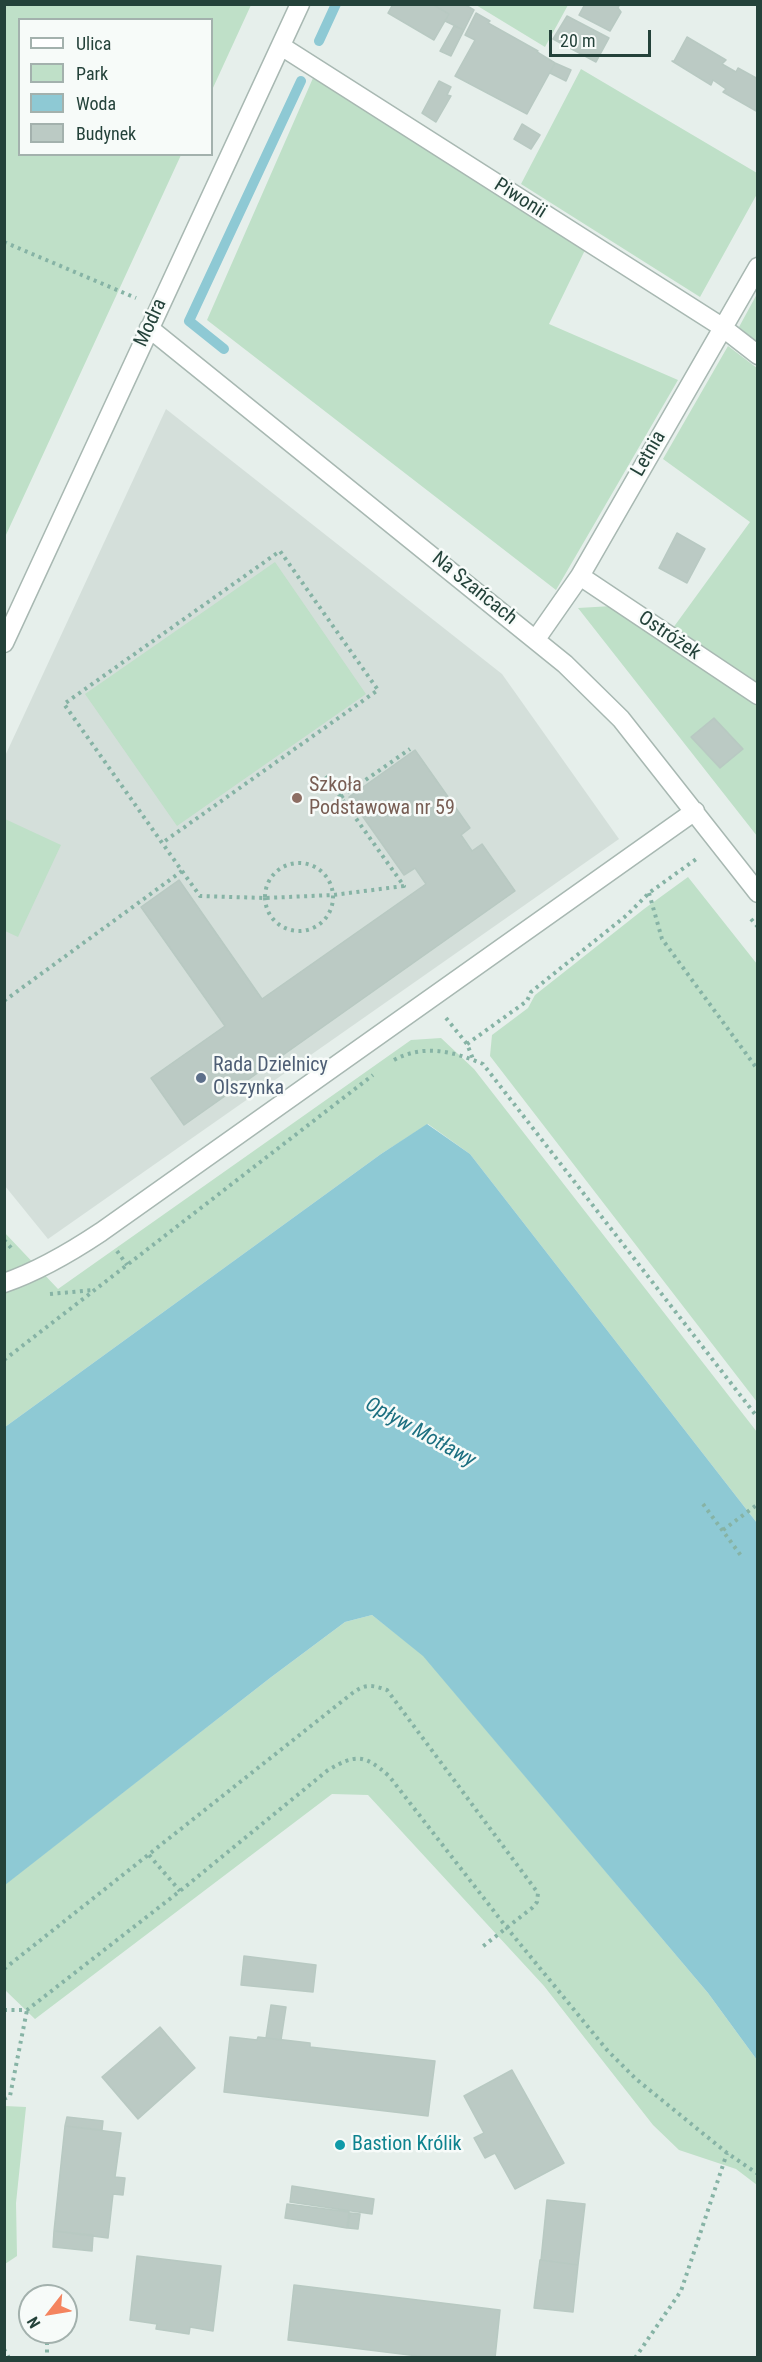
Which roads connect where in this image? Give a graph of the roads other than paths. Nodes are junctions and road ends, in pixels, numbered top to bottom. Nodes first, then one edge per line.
1 (300, 4) edge
2 (280, 46) junction
3 (758, 267) edge
4 (722, 327) junction
5 (149, 328) junction
6 (758, 355) edge
7 (580, 576) junction
8 (536, 639) junction
9 (4, 643) edge
10 (758, 695) edge
11 (695, 811) junction
12 (758, 893) edge
13 (4, 1283) edge

1 - 2 street, Modra
2 - 4 street, Piwonii
2 - 5 street, Modra
3 - 4 street, Letnia
4 - 6 street, Piwonii
4 - 7 street, Letnia
5 - 8 street, Na Szańcach
5 - 9 street, Modra
7 - 8 street, Letnia
7 - 10 street, Ostróżek
8 - 11 street, Na Szańcach
11 - 12 street, Na Szańcach
11 - 13 street

